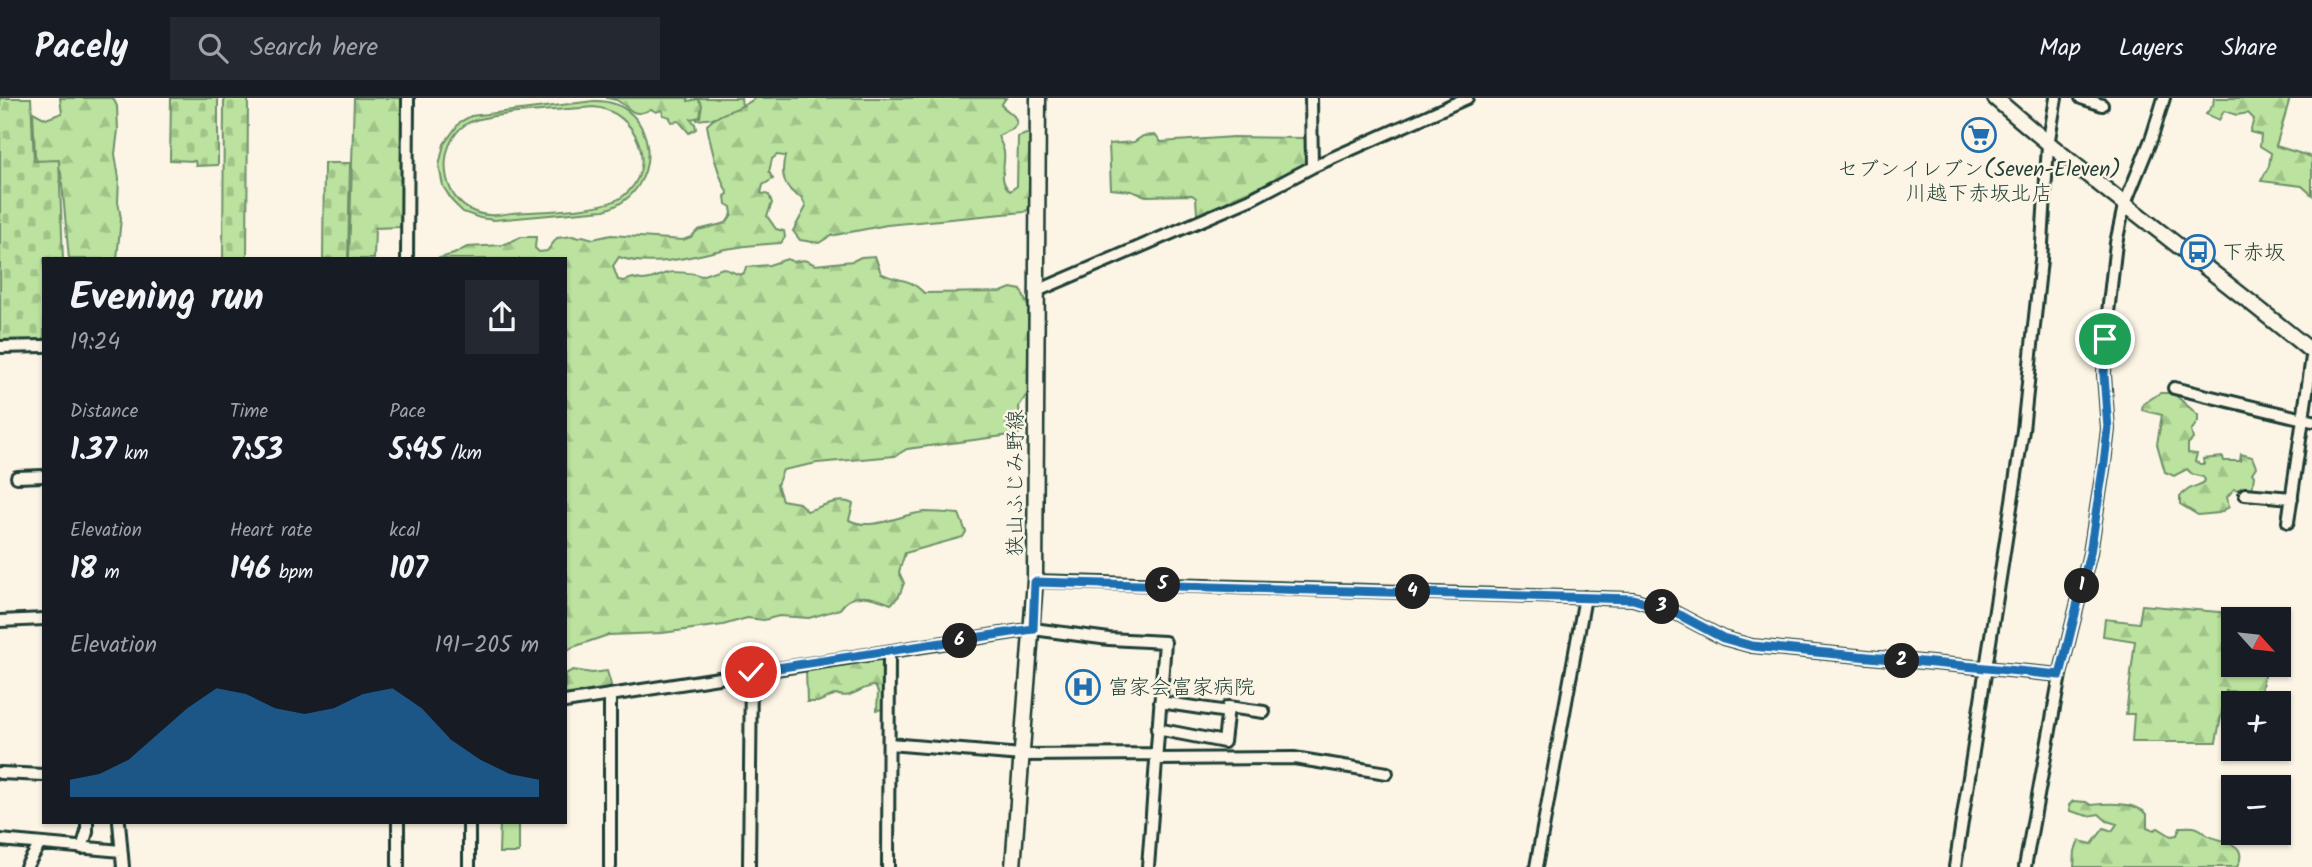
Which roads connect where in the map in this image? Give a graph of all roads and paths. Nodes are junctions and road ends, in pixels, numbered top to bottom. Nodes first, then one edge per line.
1 (408, 98) edge
2 (1038, 98) edge
3 (1311, 98) edge
4 (1467, 98) edge
5 (1994, 98) edge
6 (2056, 98) edge
7 (2081, 98) edge
8 (2164, 98) edge
9 (2102, 105) dead end
10 (2048, 145) junction
11 (1312, 167) junction
12 (2124, 206) junction
13 (407, 257) edge
14 (1037, 291) junction
15 (42, 346) edge
16 (0, 347) edge
17 (2312, 354) edge
18 (2174, 388) dead end
19 (2307, 419) edge
20 (42, 476) edge
21 (17, 477) dead end
22 (2245, 494) dead end
23 (2292, 498) junction
24 (2288, 522) dead end
25 (1035, 582) junction
26 (1585, 597) junction
27 (42, 619) edge
28 (0, 621) edge
29 (1033, 629) junction
30 (889, 652) junction
31 (1985, 669) junction
32 (751, 672) junction
33 (2060, 675) junction
34 (610, 695) junction
35 (567, 702) edge
36 (1160, 702) junction
37 (1228, 712) junction
38 (1264, 712) dead end
39 (1157, 729) junction
40 (1224, 742) junction
41 (888, 744) junction
42 (1022, 755) junction
43 (1156, 757) junction
44 (1223, 757) junction
45 (0, 773) edge
46 (1387, 774) dead end
47 (42, 775) edge
48 (87, 824) edge
49 (119, 824) edge
50 (398, 824) edge
51 (469, 824) edge
52 (0, 841) edge
53 (40, 844) junction
54 (82, 848) junction
55 (121, 851) junction
56 (26, 867) edge
57 (123, 867) edge
58 (398, 867) edge
59 (469, 867) edge
60 (610, 867) edge
61 (749, 867) edge
62 (888, 867) edge
63 (1013, 867) edge
64 (1148, 867) edge
65 (1536, 867) edge
66 (1955, 867) edge
67 (2025, 867) edge

1 - 13 street
2 - 14 main road, 狭山ふじみ野線
3 - 11 street
4 - 11 street
5 - 10 main road
6 - 10 street
7 - 9 street
8 - 12 street
10 - 12 main road
10 - 31 street
11 - 14 street
12 - 17 main road
12 - 33 street
14 - 25 main road, 狭山ふじみ野線
15 - 16 street
17 - 19 street
18 - 19 street
19 - 23 street
20 - 21 street
22 - 23 street
23 - 24 street
25 - 26 street
25 - 29 main road, 狭山ふじみ野線
26 - 31 street
26 - 65 street
27 - 28 street
29 - 30 street
29 - 36 street
29 - 42 main road, 狭山ふじみ野線
30 - 32 street
30 - 41 street
31 - 33 street
31 - 66 street
32 - 34 street
32 - 61 street
33 - 67 street
34 - 35 street
34 - 60 street
36 - 37 street
36 - 39 street
37 - 38 street
37 - 40 street
39 - 40 street
39 - 43 street
40 - 44 street
41 - 42 street
41 - 62 street
42 - 43 street
42 - 63 main road, 狭山ふじみ野線
43 - 44 street
43 - 64 street
44 - 46 street
45 - 47 street
48 - 54 street
49 - 55 street
50 - 58 street
51 - 59 street
52 - 53 street
53 - 54 street
53 - 56 street
54 - 55 street
55 - 57 street

